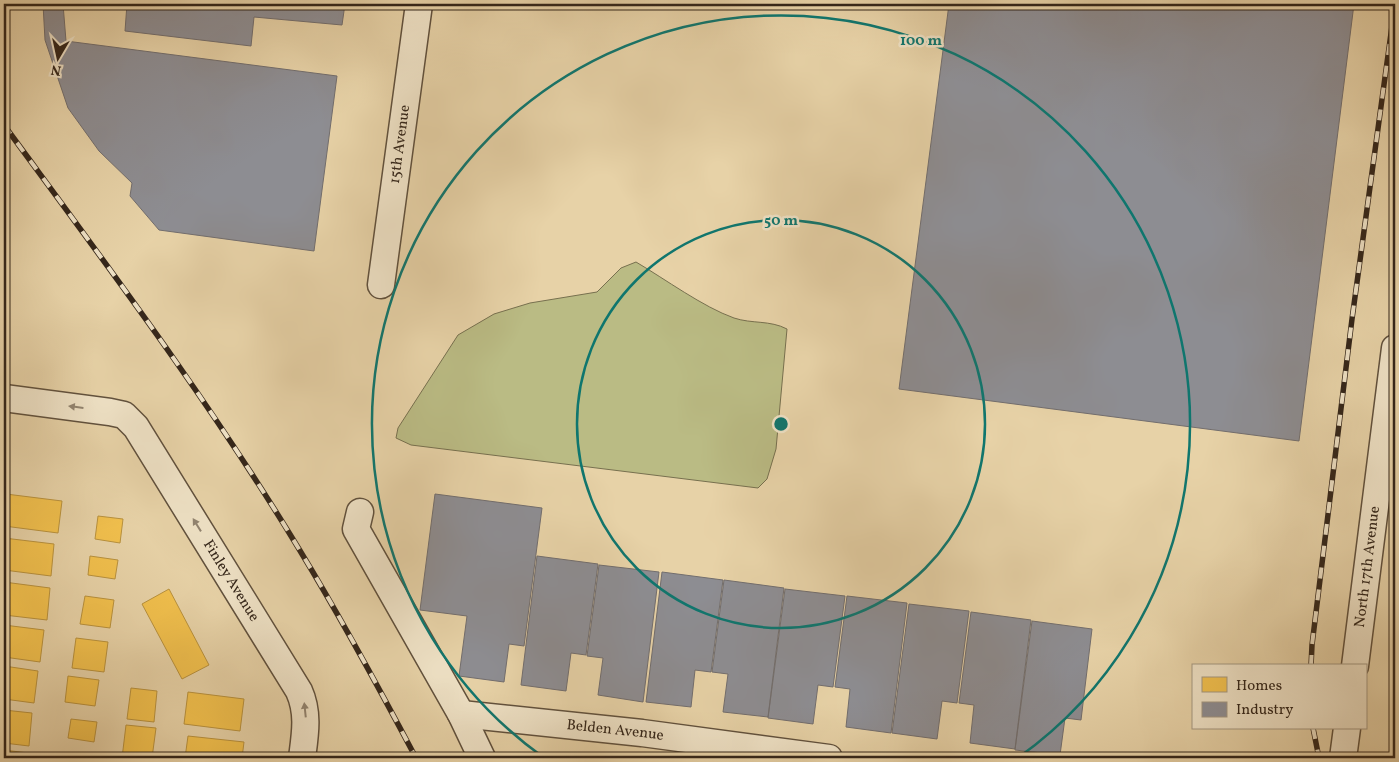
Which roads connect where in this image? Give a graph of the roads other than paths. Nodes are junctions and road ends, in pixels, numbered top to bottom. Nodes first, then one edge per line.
1 (419, 4) edge
2 (381, 285) dead end
3 (1395, 348) edge
4 (4, 398) edge
5 (360, 512) dead end
6 (1355, 664) edge
7 (460, 714) junction
8 (1347, 730) edge
9 (302, 758) edge
10 (482, 758) edge
11 (829, 758) edge
12 (1343, 758) edge

1 - 2 street, 15th Avenue
3 - 6 street, North 17th Avenue
9 -> 4 street, Finley Avenue
5 - 7 street
7 - 10 street
7 - 11 street, Belden Avenue
8 - 12 street

